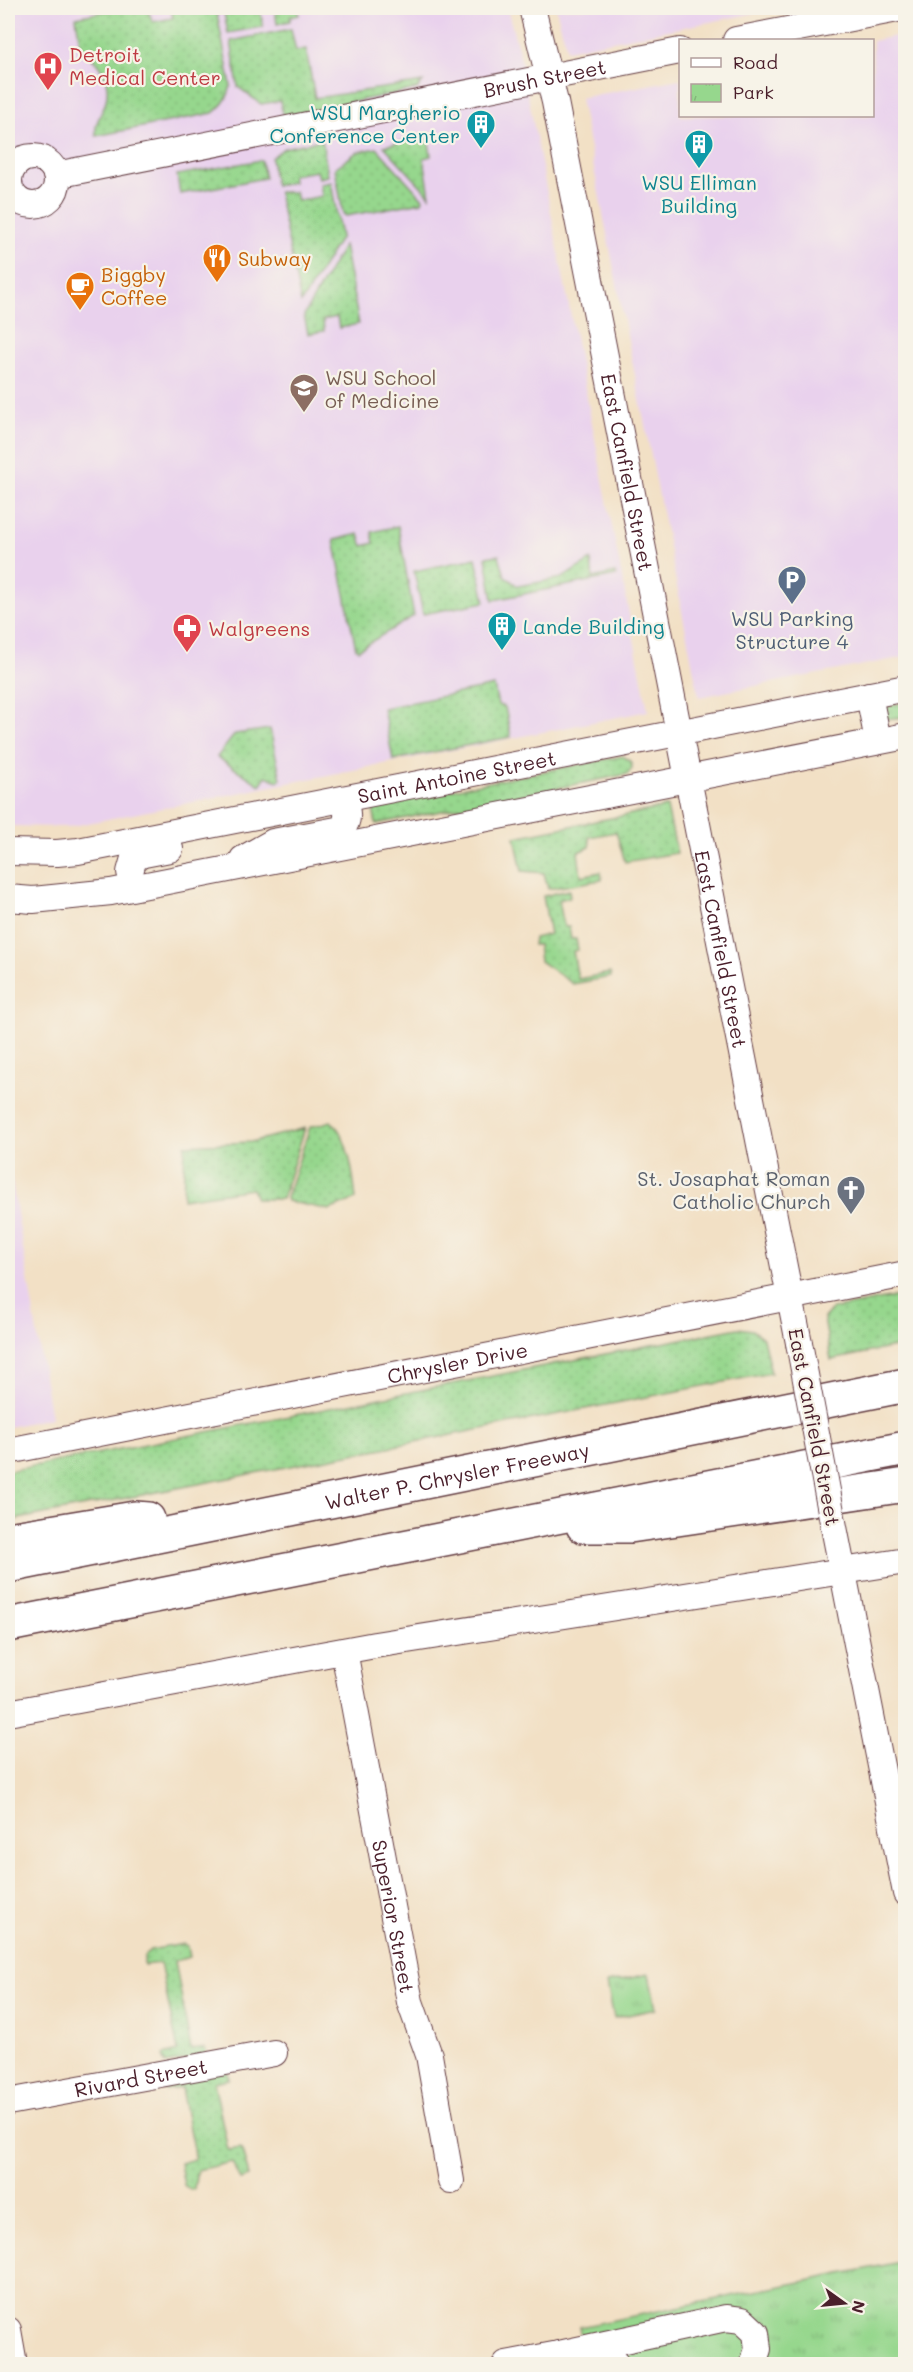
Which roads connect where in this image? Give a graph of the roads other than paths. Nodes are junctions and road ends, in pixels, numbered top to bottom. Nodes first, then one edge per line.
1 (532, 8) edge
2 (903, 8) edge
3 (741, 39) edge
4 (679, 51) edge
5 (550, 77) junction
6 (56, 175) dead end
7 (906, 688) edge
8 (869, 695) junction
9 (679, 732) junction
10 (906, 736) edge
11 (878, 741) junction
12 (688, 778) junction
13 (344, 799) junction
14 (274, 812) junction
15 (8, 852) edge
16 (222, 871) junction
17 (134, 887) junction
18 (8, 898) edge
19 (906, 1274) edge
20 (790, 1296) junction
21 (906, 1385) edge
22 (906, 1448) edge
23 (8, 1451) edge
24 (906, 1485) edge
25 (224, 1523) junction
26 (509, 1525) junction
27 (8, 1539) edge
28 (906, 1561) edge
29 (8, 1566) edge
30 (843, 1572) junction
31 (8, 1625) edge
32 (344, 1651) junction
33 (8, 1713) edge
34 (906, 1893) edge
35 (274, 2053) dead end
36 (8, 2102) edge
37 (451, 2181) dead end
38 (8, 2330) edge
39 (559, 2355) junction
40 (14, 2364) edge
41 (506, 2364) edge
42 (616, 2364) edge
43 (753, 2364) edge

1 - 5 street, East Canfield Street
2 - 3 street
4 - 5 street, Brush Street
5 - 6 street, Brush Street
5 - 9 street, East Canfield Street
7 - 8 street, Saint Antoine Street
8 - 9 street, Saint Antoine Street
8 - 11 street
9 - 12 street, East Canfield Street
9 - 13 street, Saint Antoine Street
10 - 11 street
11 - 12 street
12 - 16 street
12 - 20 street, East Canfield Street
13 - 14 street, Saint Antoine Street
13 - 16 street
14 - 15 street, Saint Antoine Street
14 - 17 street
16 - 17 street
17 - 18 street
19 - 20 street, Chrysler Drive
20 - 23 street, Chrysler Drive
20 - 30 street, East Canfield Street, bridge
21 - 25 highway, Walter P. Chrysler Freeway
22 - 26 highway
24 - 26 highway
25 - 27 highway
25 - 29 highway, Walter P. Chrysler Freeway
26 - 31 highway
28 - 30 street
30 - 32 street
30 - 34 street, East Canfield Street
32 - 33 street
32 - 37 street, Superior Street
35 - 36 street, Rivard Street
38 - 40 street
39 - 41 street
39 - 42 street
39 - 43 street

